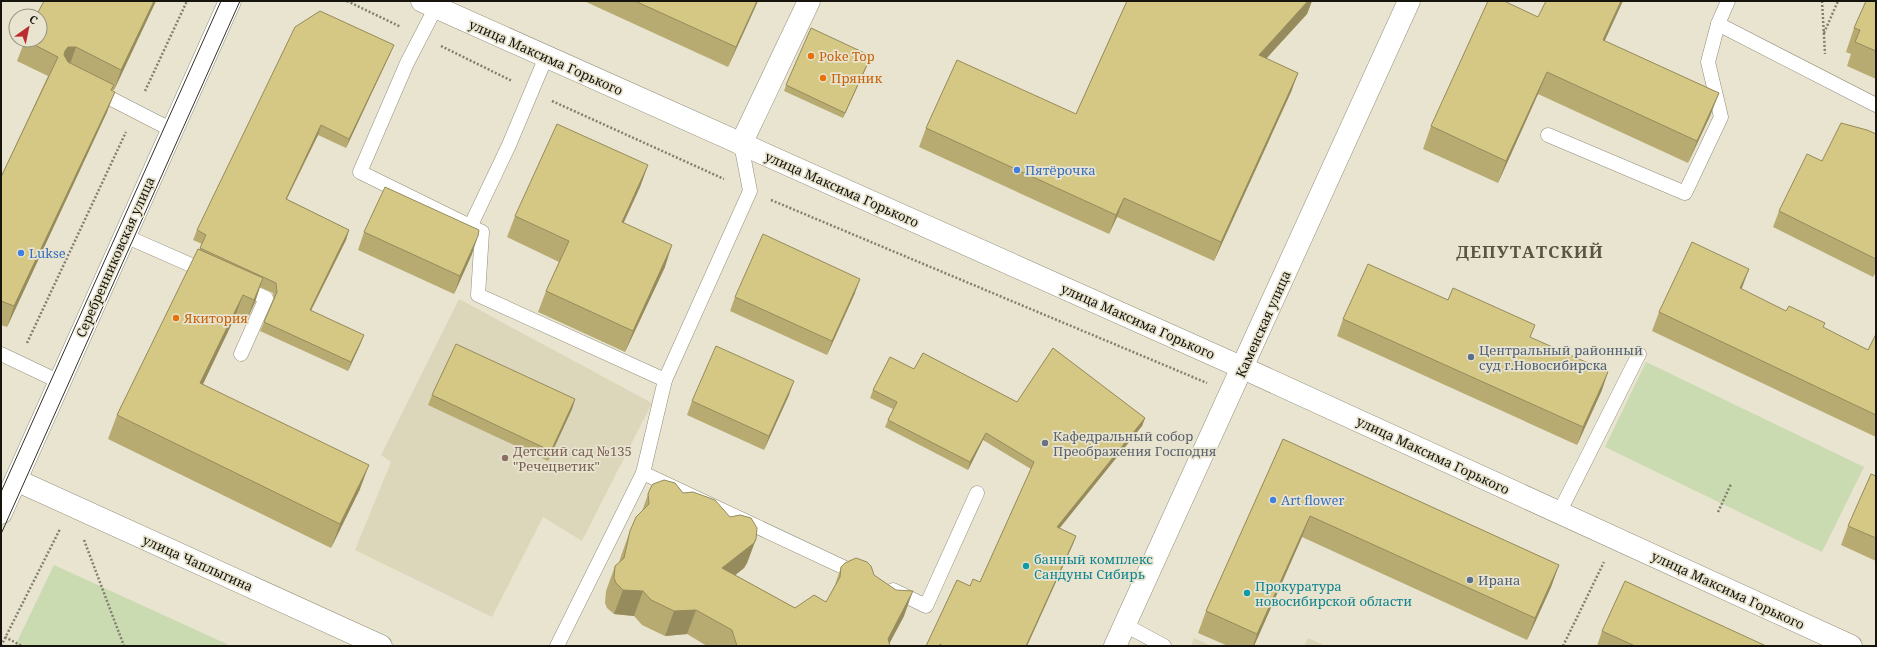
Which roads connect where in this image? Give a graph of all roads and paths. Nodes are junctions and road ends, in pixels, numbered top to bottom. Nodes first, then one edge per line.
1 (187, 1) edge
2 (230, 1) edge
3 (347, 1) edge
4 (809, 1) edge
5 (1409, 1) edge
6 (1728, 1) edge
7 (1822, 1) edge
8 (1838, 1) edge
9 (429, 4) edge
10 (1718, 24) junction
11 (1823, 34) junction
12 (421, 36) junction
13 (546, 57) junction
14 (1827, 81) junction
15 (84, 85) edge
16 (531, 91) junction
17 (1876, 105) edge
18 (136, 111) junction
19 (172, 130) junction
20 (1548, 135) dead end
21 (741, 144) junction
22 (750, 191) junction
23 (470, 227) junction
24 (125, 236) junction
25 (217, 276) edge
26 (231, 282) edge
27 (1, 354) edge
28 (241, 354) dead end
29 (1639, 354) dead end
30 (18, 362) junction
31 (1243, 368) junction
32 (665, 380) junction
33 (60, 382) junction
34 (1232, 394) junction
35 (643, 472) junction
36 (16, 480) junction
37 (1731, 484) dead end
38 (977, 493) dead end
39 (72, 506) junction
40 (1559, 512) junction
41 (1718, 512) dead end
42 (1, 513) edge
43 (1615, 538) junction
44 (870, 579) edge
45 (884, 586) edge
46 (1125, 625) junction
47 (5, 637) junction
48 (1, 646) edge
49 (22, 646) edge
50 (124, 646) edge
51 (381, 646) edge
52 (557, 646) edge
53 (1115, 646) edge
54 (1164, 646) edge
55 (1563, 646) edge
56 (1851, 646) edge

1 - 18 path
2 - 19 street, Серебренниковская улица
3 - 12 path
4 - 21 street
5 - 31 street, Каменская улица
6 - 10 lane
7 - 11 path
8 - 11 path
9 - 12 lane
9 - 13 street, улица Максима Горького
10 - 14 lane
10 - 20 lane
11 - 14 path
12 - 16 path
12 - 23 lane
13 - 16 lane
13 - 21 street, улица Максима Горького
14 - 17 lane
15 - 18 lane
16 - 22 path
16 - 23 lane
18 - 19 lane
18 - 30 path
19 - 24 street, Серебренниковская улица
21 - 22 lane
21 - 31 street, улица Максима Горького
22 - 32 lane
22 - 34 path
23 - 32 lane
24 - 25 lane
24 - 33 street, Серебренниковская улица
26 - 28 lane
27 - 30 lane
29 - 40 lane
30 - 33 lane
31 - 34 street, Каменская улица
31 - 40 street, улица Максима Горького
32 - 35 lane
33 - 36 street, Серебренниковская улица
34 - 46 street, Каменская улица
35 - 44 lane
35 - 52 lane
36 - 39 street, улица Чаплыгина
36 - 42 street, Серебренниковская улица
37 - 41 path
38 - 45 lane
39 - 47 path
39 - 50 path
39 - 51 street, улица Чаплыгина
40 - 43 street, улица Максима Горького
43 - 55 path
43 - 56 street, улица Максима Горького
46 - 53 street, Каменская улица
46 - 54 lane
47 - 48 path
47 - 49 path

